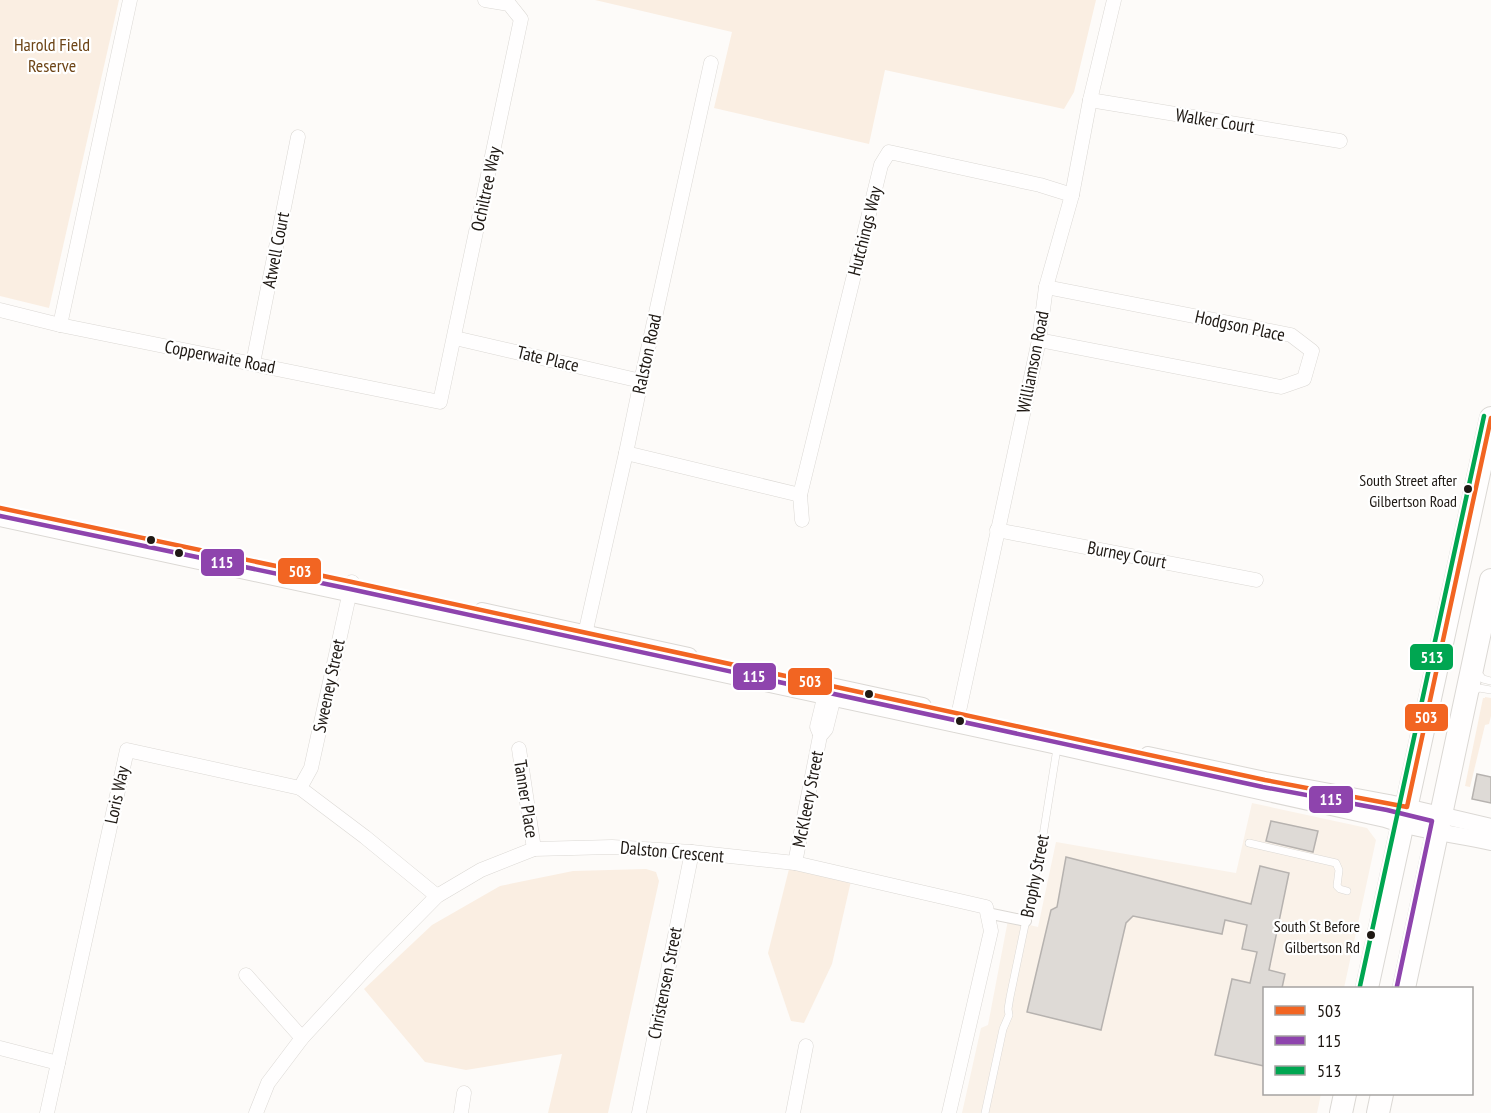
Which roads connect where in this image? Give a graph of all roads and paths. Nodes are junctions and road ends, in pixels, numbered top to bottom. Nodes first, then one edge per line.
1 (130, 0) edge
2 (485, 0) edge
3 (1114, 0) edge
4 (711, 63) dead end
5 (1090, 100) junction
6 (298, 137) dead end
7 (1340, 141) dead end
8 (1072, 195) junction
9 (1046, 287) junction
10 (0, 310) edge
11 (60, 325) junction
12 (455, 338) junction
13 (1039, 340) junction
14 (253, 363) junction
15 (641, 381) junction
16 (440, 402) joint
17 (1491, 418) edge
18 (626, 453) junction
19 (801, 495) junction
20 (0, 508) edge
21 (0, 518) edge
22 (802, 520) dead end
23 (998, 530) junction
24 (1256, 580) dead end
25 (1491, 580) edge
26 (350, 588) junction
27 (584, 639) junction
28 (1473, 663) junction
29 (1491, 681) edge
30 (1491, 690) edge
31 (830, 692) junction
32 (1465, 701) junction
33 (957, 720) junction
34 (1058, 741) junction
35 (519, 749) dead end
36 (300, 788) junction
37 (1405, 816) junction
38 (1439, 824) junction
39 (1491, 827) edge
40 (1491, 842) edge
41 (1249, 843) dead end
42 (534, 849) junction
43 (692, 852) junction
44 (795, 863) junction
45 (1347, 891) dead end
46 (437, 896) junction
47 (987, 913) junction
48 (1026, 921) junction
49 (246, 975) dead end
50 (1367, 987) edge
51 (1404, 987) edge
52 (302, 1038) junction
53 (806, 1046) dead end
54 (0, 1048) edge
55 (58, 1063) junction
56 (464, 1093) dead end
57 (1382, 1095) edge
58 (47, 1113) edge
59 (256, 1113) edge
60 (461, 1113) edge
61 (639, 1113) edge
62 (793, 1113) edge
63 (950, 1113) edge
64 (985, 1113) edge
65 (1378, 1113) edge

1 - 11 street
2 - 12 street, Ochiltree Way
3 - 5 street, Williamson Road
4 - 15 street, Ralston Road
5 - 7 street, Walker Court
5 - 8 street, Williamson Road
6 - 14 street, Atwell Court
8 - 9 street, Williamson Road
8 - 19 street, Hutchings Way
9 - 13 street, Williamson Road
9 - 13 street, Hodgson Place
10 - 11 street, Copperwaite Road
11 - 14 street, Copperwaite Road
12 - 15 street, Tate Place
12 - 16 street, Ochiltree Way
13 - 23 street, Williamson Road
14 - 16 street, Copperwaite Road
15 - 18 street, Ralston Road
17 - 37 highway
18 - 19 street
18 - 27 street, Ralston Road
19 - 22 street, Hutchings Way
20 - 26 street
21 - 26 street
23 - 24 street, Burney Court
23 - 33 street, Williamson Road
25 - 28 highway
26 - 27 street
26 - 36 street, Sweeney Street
27 - 31 street
28 - 29 lane
28 - 32 highway
30 - 32 lane
31 - 33 street
31 - 44 street, McKleery Street
32 - 38 highway
33 - 34 street
34 - 37 street
34 - 48 lane, Brophy Street
35 - 42 street, Tanner Place
36 - 46 street, Loris Way
36 - 55 street, Loris Way
37 - 38 street
37 - 50 highway
38 - 39 street
38 - 40 street
38 - 51 highway
41 - 45 lane
42 - 43 street, Dalston Crescent
42 - 46 street, Dalston Crescent
43 - 44 street, Dalston Crescent
43 - 61 street, Christensen Street
44 - 47 street, Dalston Crescent
46 - 52 street, Dalston Crescent
47 - 48 street
47 - 63 street
48 - 64 lane, Brophy Street
49 - 52 street
52 - 59 street, Dalston Crescent
53 - 62 street
54 - 55 street
55 - 58 street, Loris Way
56 - 60 street
57 - 65 highway

